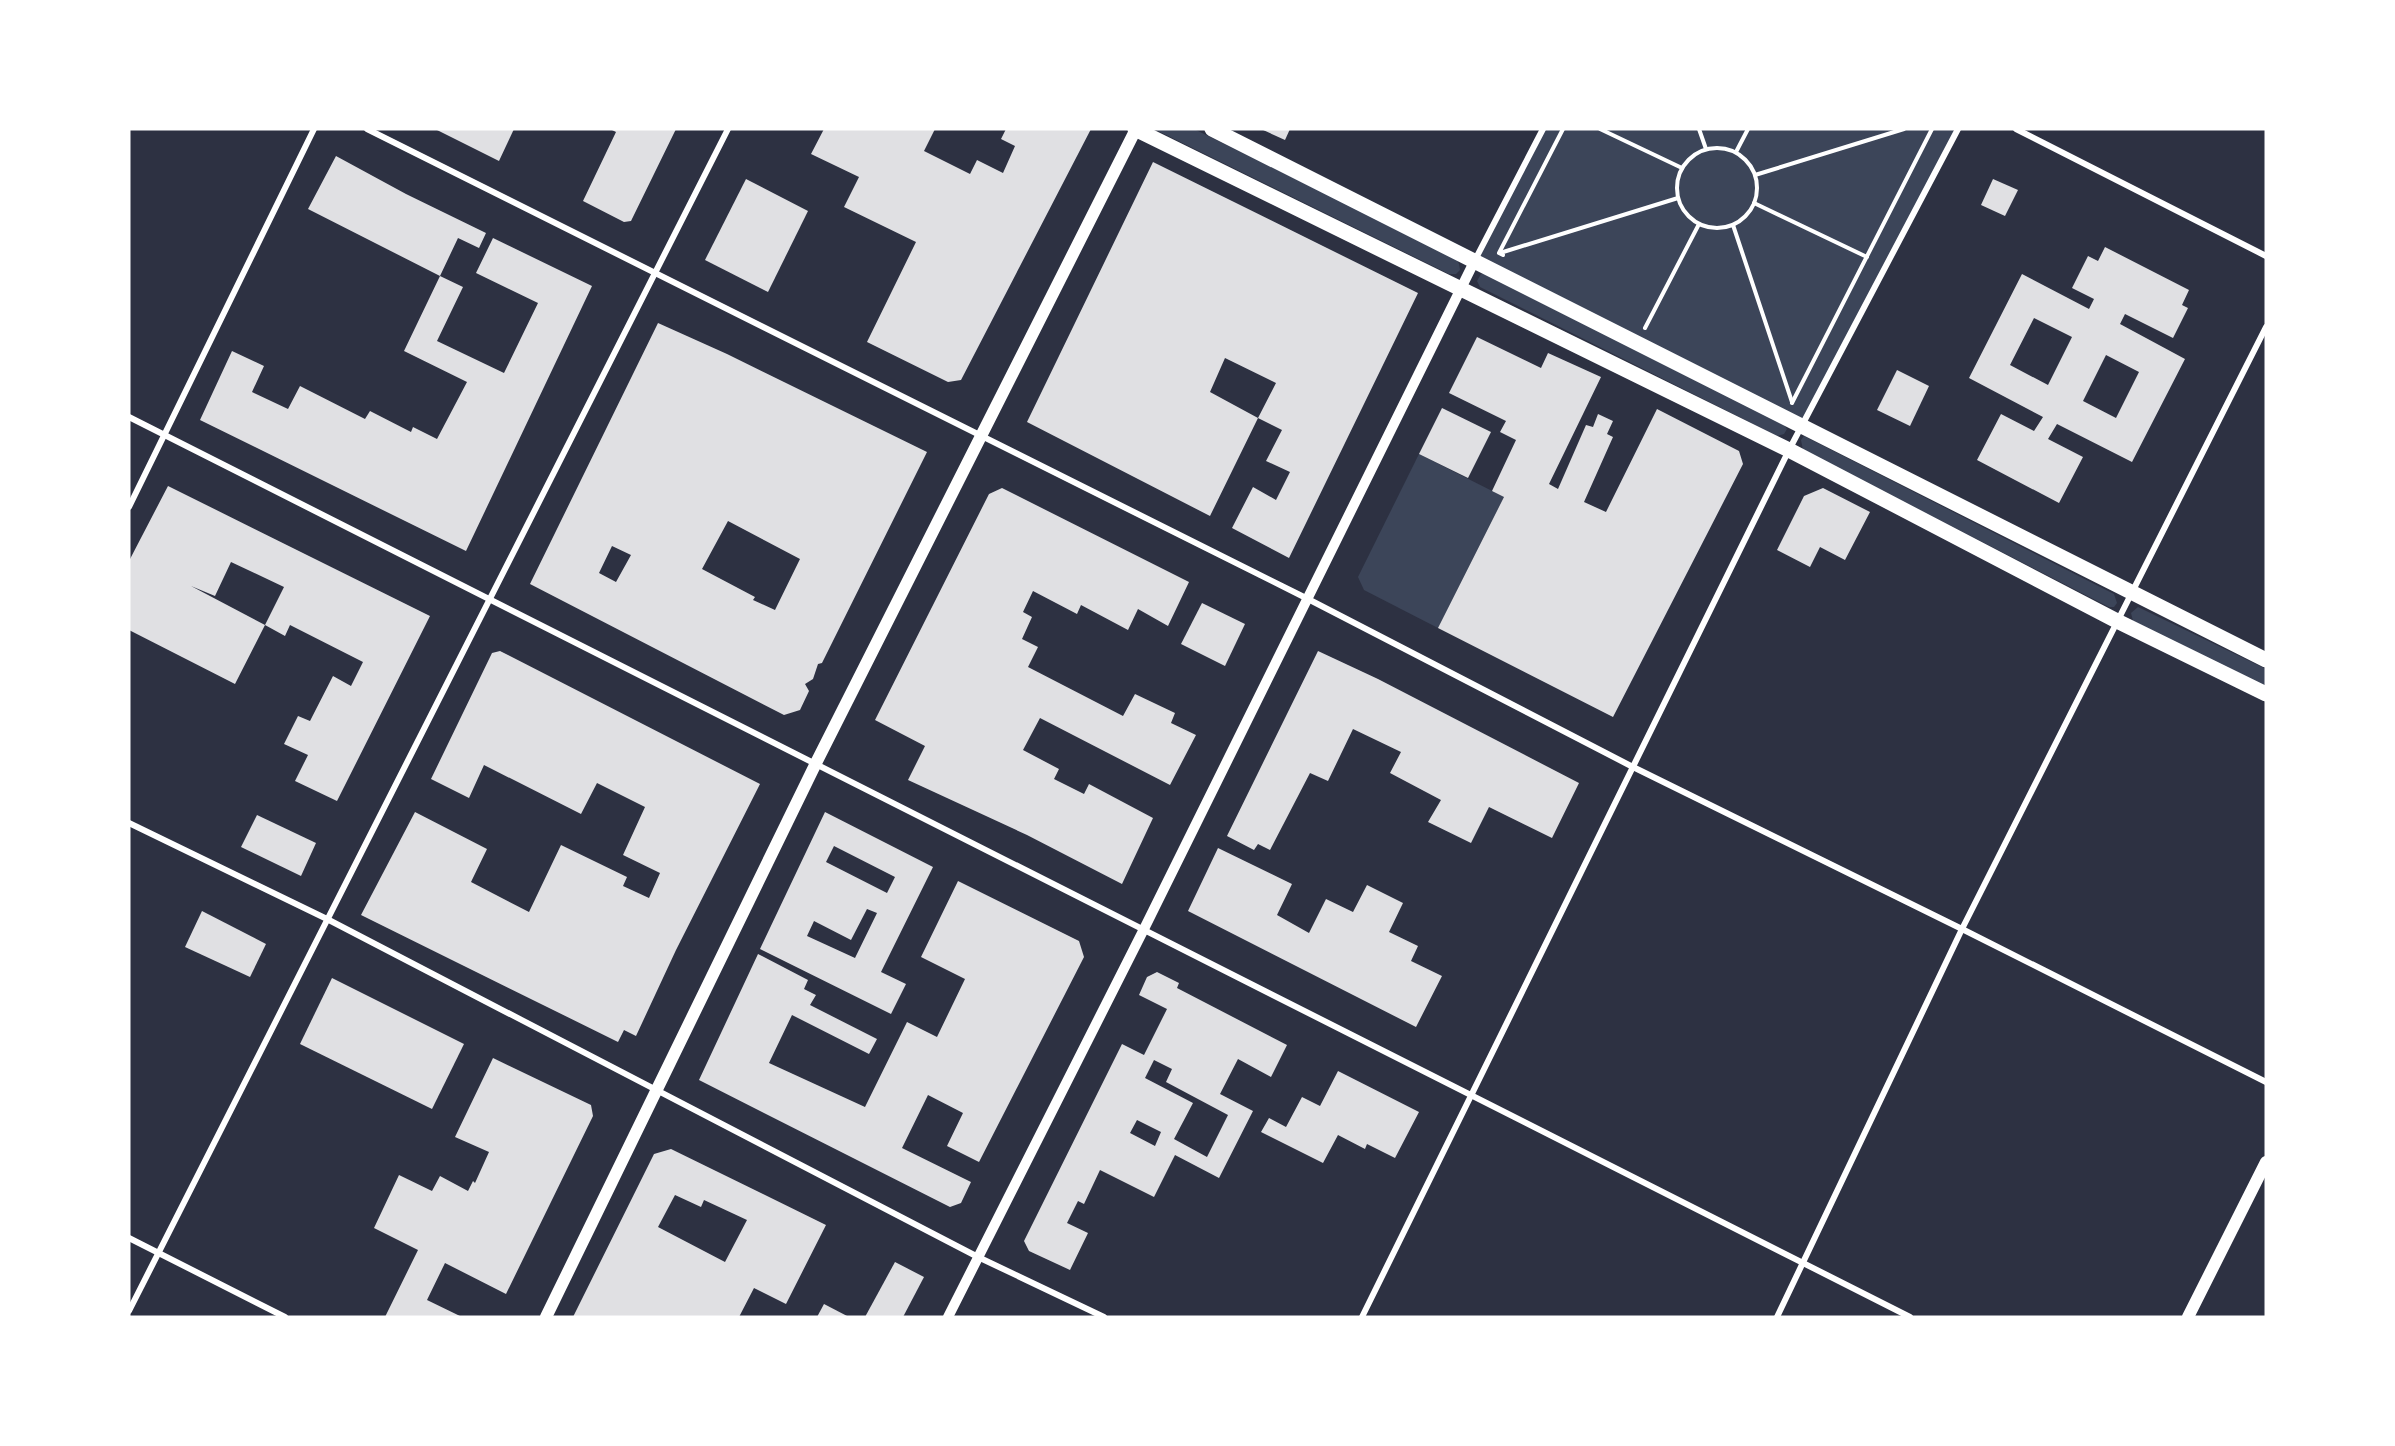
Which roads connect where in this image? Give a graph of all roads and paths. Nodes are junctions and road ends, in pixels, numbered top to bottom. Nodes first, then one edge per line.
1 (314, 129) edge
2 (367, 129) edge
3 (728, 129) edge
4 (1136, 129) edge
5 (1212, 129) edge
6 (1543, 129) edge
7 (1563, 129) edge
8 (1600, 129) edge
9 (1699, 129) edge
10 (1748, 129) edge
11 (1904, 129) edge
12 (1932, 129) edge
13 (1958, 129) edge
14 (2016, 129) edge
15 (1706, 149) junction
16 (1736, 152) junction
17 (1682, 168) junction
18 (1755, 175) junction
19 (1678, 198) junction
20 (1754, 203) junction
21 (1699, 224) junction
22 (1733, 225) junction
23 (1499, 253) junction
24 (2266, 256) edge
25 (1867, 257) junction
26 (1510, 258) dead end
27 (1475, 260) junction
28 (655, 272) junction
29 (1462, 288) junction
30 (1635, 322) dead end
31 (2266, 327) edge
32 (1782, 398) dead end
33 (1792, 403) junction
34 (129, 417) edge
35 (1802, 426) junction
36 (164, 435) junction
37 (980, 435) junction
38 (1789, 450) junction
39 (129, 507) edge
40 (2132, 594) junction
41 (490, 598) junction
42 (1308, 599) junction
43 (2117, 621) junction
44 (2266, 660) edge
45 (2266, 694) edge
46 (816, 763) junction
47 (1633, 767) junction
48 (129, 823) edge
49 (327, 919) junction
50 (1144, 929) junction
51 (1962, 929) junction
52 (2266, 1082) edge
53 (656, 1088) junction
54 (1472, 1095) junction
55 (2266, 1162) edge
56 (129, 1238) edge
57 (159, 1252) junction
58 (978, 1257) junction
59 (1803, 1263) junction
60 (129, 1311) edge
61 (285, 1317) edge
62 (546, 1317) edge
63 (948, 1317) edge
64 (1104, 1317) edge
65 (1362, 1317) edge
66 (1778, 1317) edge
67 (1910, 1317) edge
68 (2188, 1317) edge

1 - 36 street
2 - 28 street
3 - 28 street
4 - 29 main road
4 - 37 main road
5 - 27 main road
6 - 27 street
7 - 23 path
8 - 17 path
9 - 15 path
10 - 16 path
11 - 18 path
12 - 25 path
13 - 35 street
14 - 24 street
15 - 16 path
15 - 17 path
16 - 18 path
17 - 19 path
18 - 20 path
19 - 21 path
19 - 23 path
20 - 22 path
20 - 25 path
21 - 22 path
21 - 30 path
22 - 33 path
23 - 26 path
25 - 33 path
27 - 29 street
27 - 35 main road
28 - 37 street
28 - 41 street
29 - 38 main road
29 - 42 street
31 - 40 street
32 - 33 path
34 - 36 street
35 - 38 street
35 - 40 main road
36 - 39 street
36 - 41 street
37 - 42 street
37 - 46 main road
38 - 43 main road
38 - 47 street
40 - 43 street
40 - 44 main road
41 - 46 street
41 - 49 street
42 - 47 street
42 - 50 street
43 - 45 main road
43 - 51 street
46 - 50 street
46 - 53 main road
47 - 51 street
47 - 54 street
48 - 49 street
49 - 53 street
49 - 57 street
50 - 54 street
50 - 58 street
51 - 52 street
51 - 59 street
53 - 58 street
53 - 62 main road
54 - 59 street
54 - 65 street
55 - 68 main road
56 - 57 street
57 - 60 street
57 - 61 street
58 - 63 street
58 - 64 street
59 - 66 street
59 - 67 street

